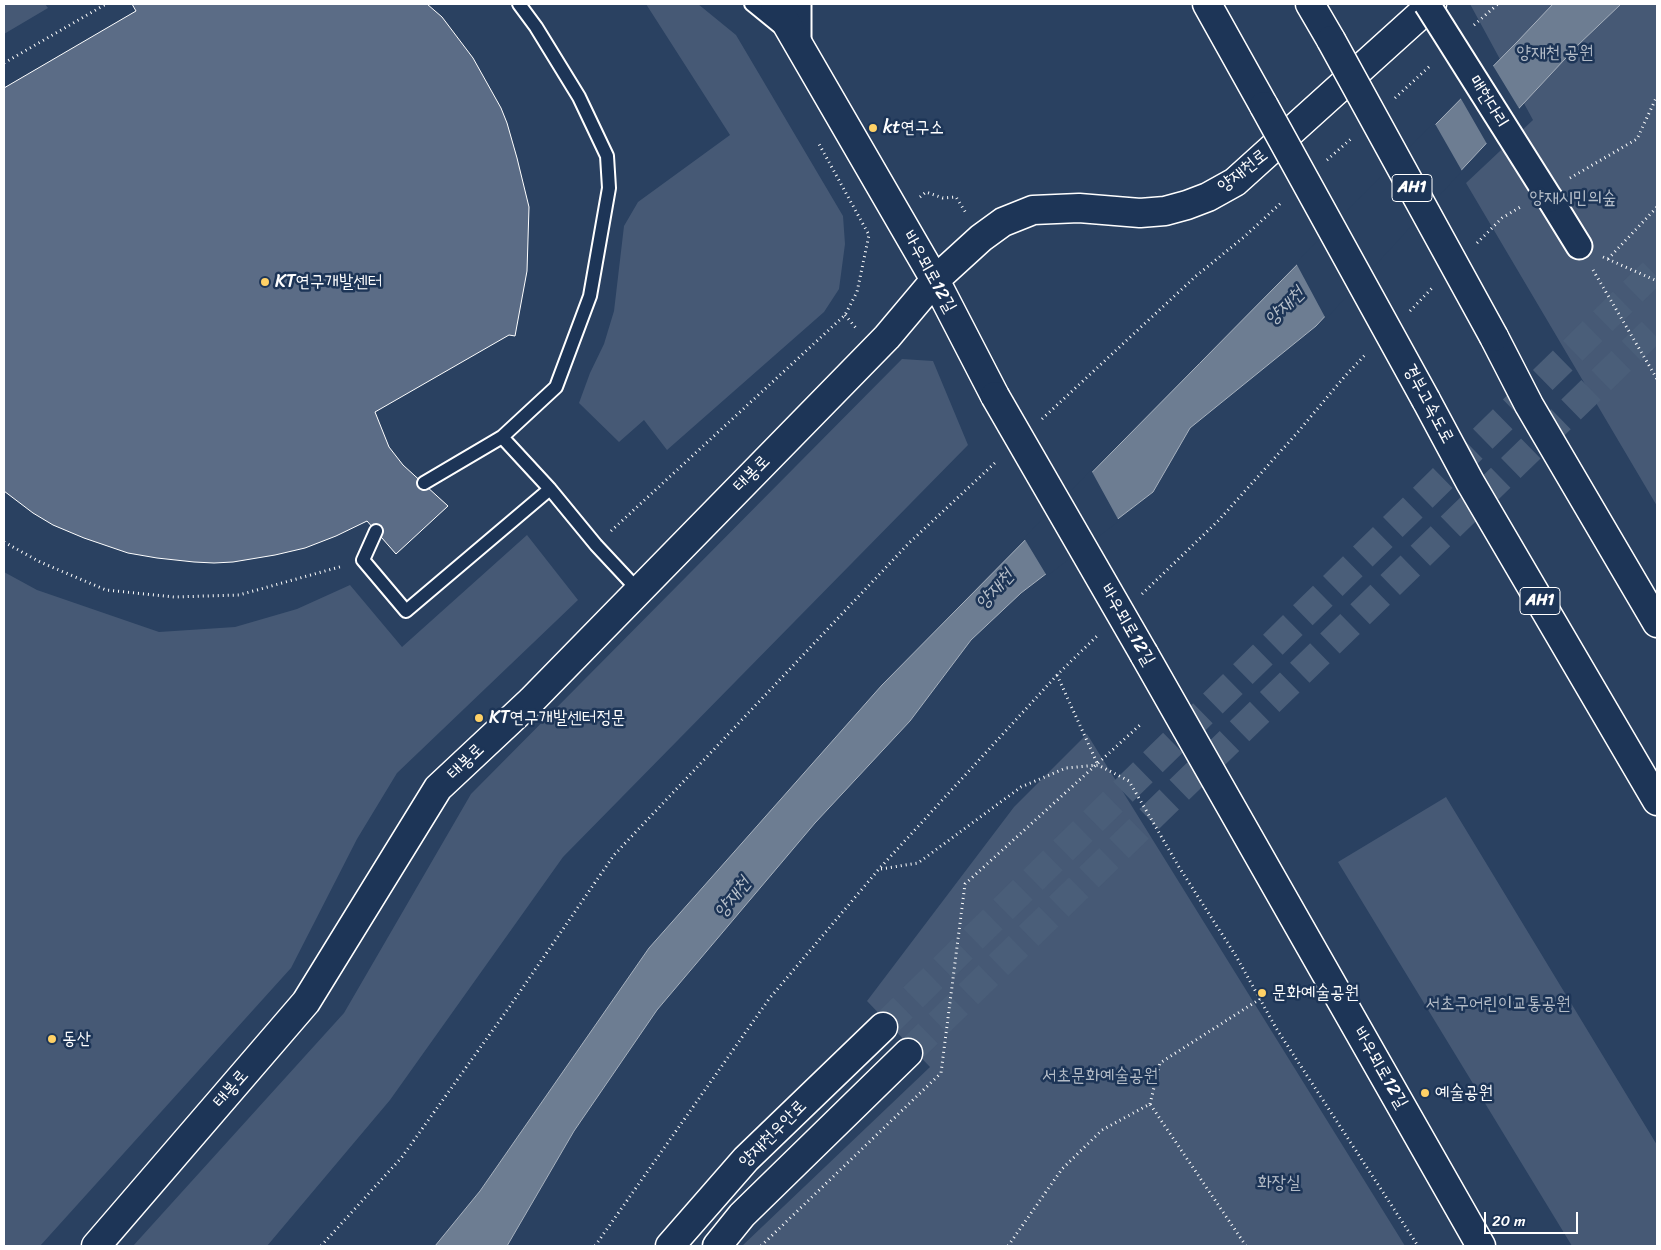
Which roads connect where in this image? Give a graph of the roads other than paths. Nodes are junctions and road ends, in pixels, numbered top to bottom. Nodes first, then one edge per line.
1 (519, 4) edge
2 (751, 4) edge
3 (775, 4) edge
4 (798, 4) edge
5 (1207, 4) edge
6 (1310, 4) edge
7 (1427, 4) edge
8 (1432, 4) edge
9 (798, 44) junction
10 (1579, 246) road end
11 (935, 280) junction
12 (502, 437) junction
13 (424, 483) dead end
14 (550, 490) junction
15 (376, 531) dead end
16 (638, 590) junction
17 (1657, 623) edge
18 (1657, 801) edge
19 (883, 1027) tunnel mouth
20 (908, 1053) tunnel mouth
21 (96, 1246) edge
22 (670, 1246) edge
23 (717, 1246) edge
24 (1481, 1246) edge

1 - 12 lane
2 - 9 lane
3 - 9 main road, 바우뫼로12길
4 - 9 street
5 - 18 main road, 경부고속도로 / AH1, bridge
6 - 17 main road, AH1, bridge
7 - 10 street, 매헌다리, bridge
8 - 11 main road, 양재천로
9 - 11 main road, 바우뫼로12길
11 - 16 main road, 태봉로
11 - 24 main road, 바우뫼로12길, bridge
12 - 13 lane
12 - 14 lane
14 - 15 lane
14 - 16 lane
16 - 21 main road, 태봉로
19 - 22 main road, 양재천우안로
20 - 23 main road, 양재천우안로

